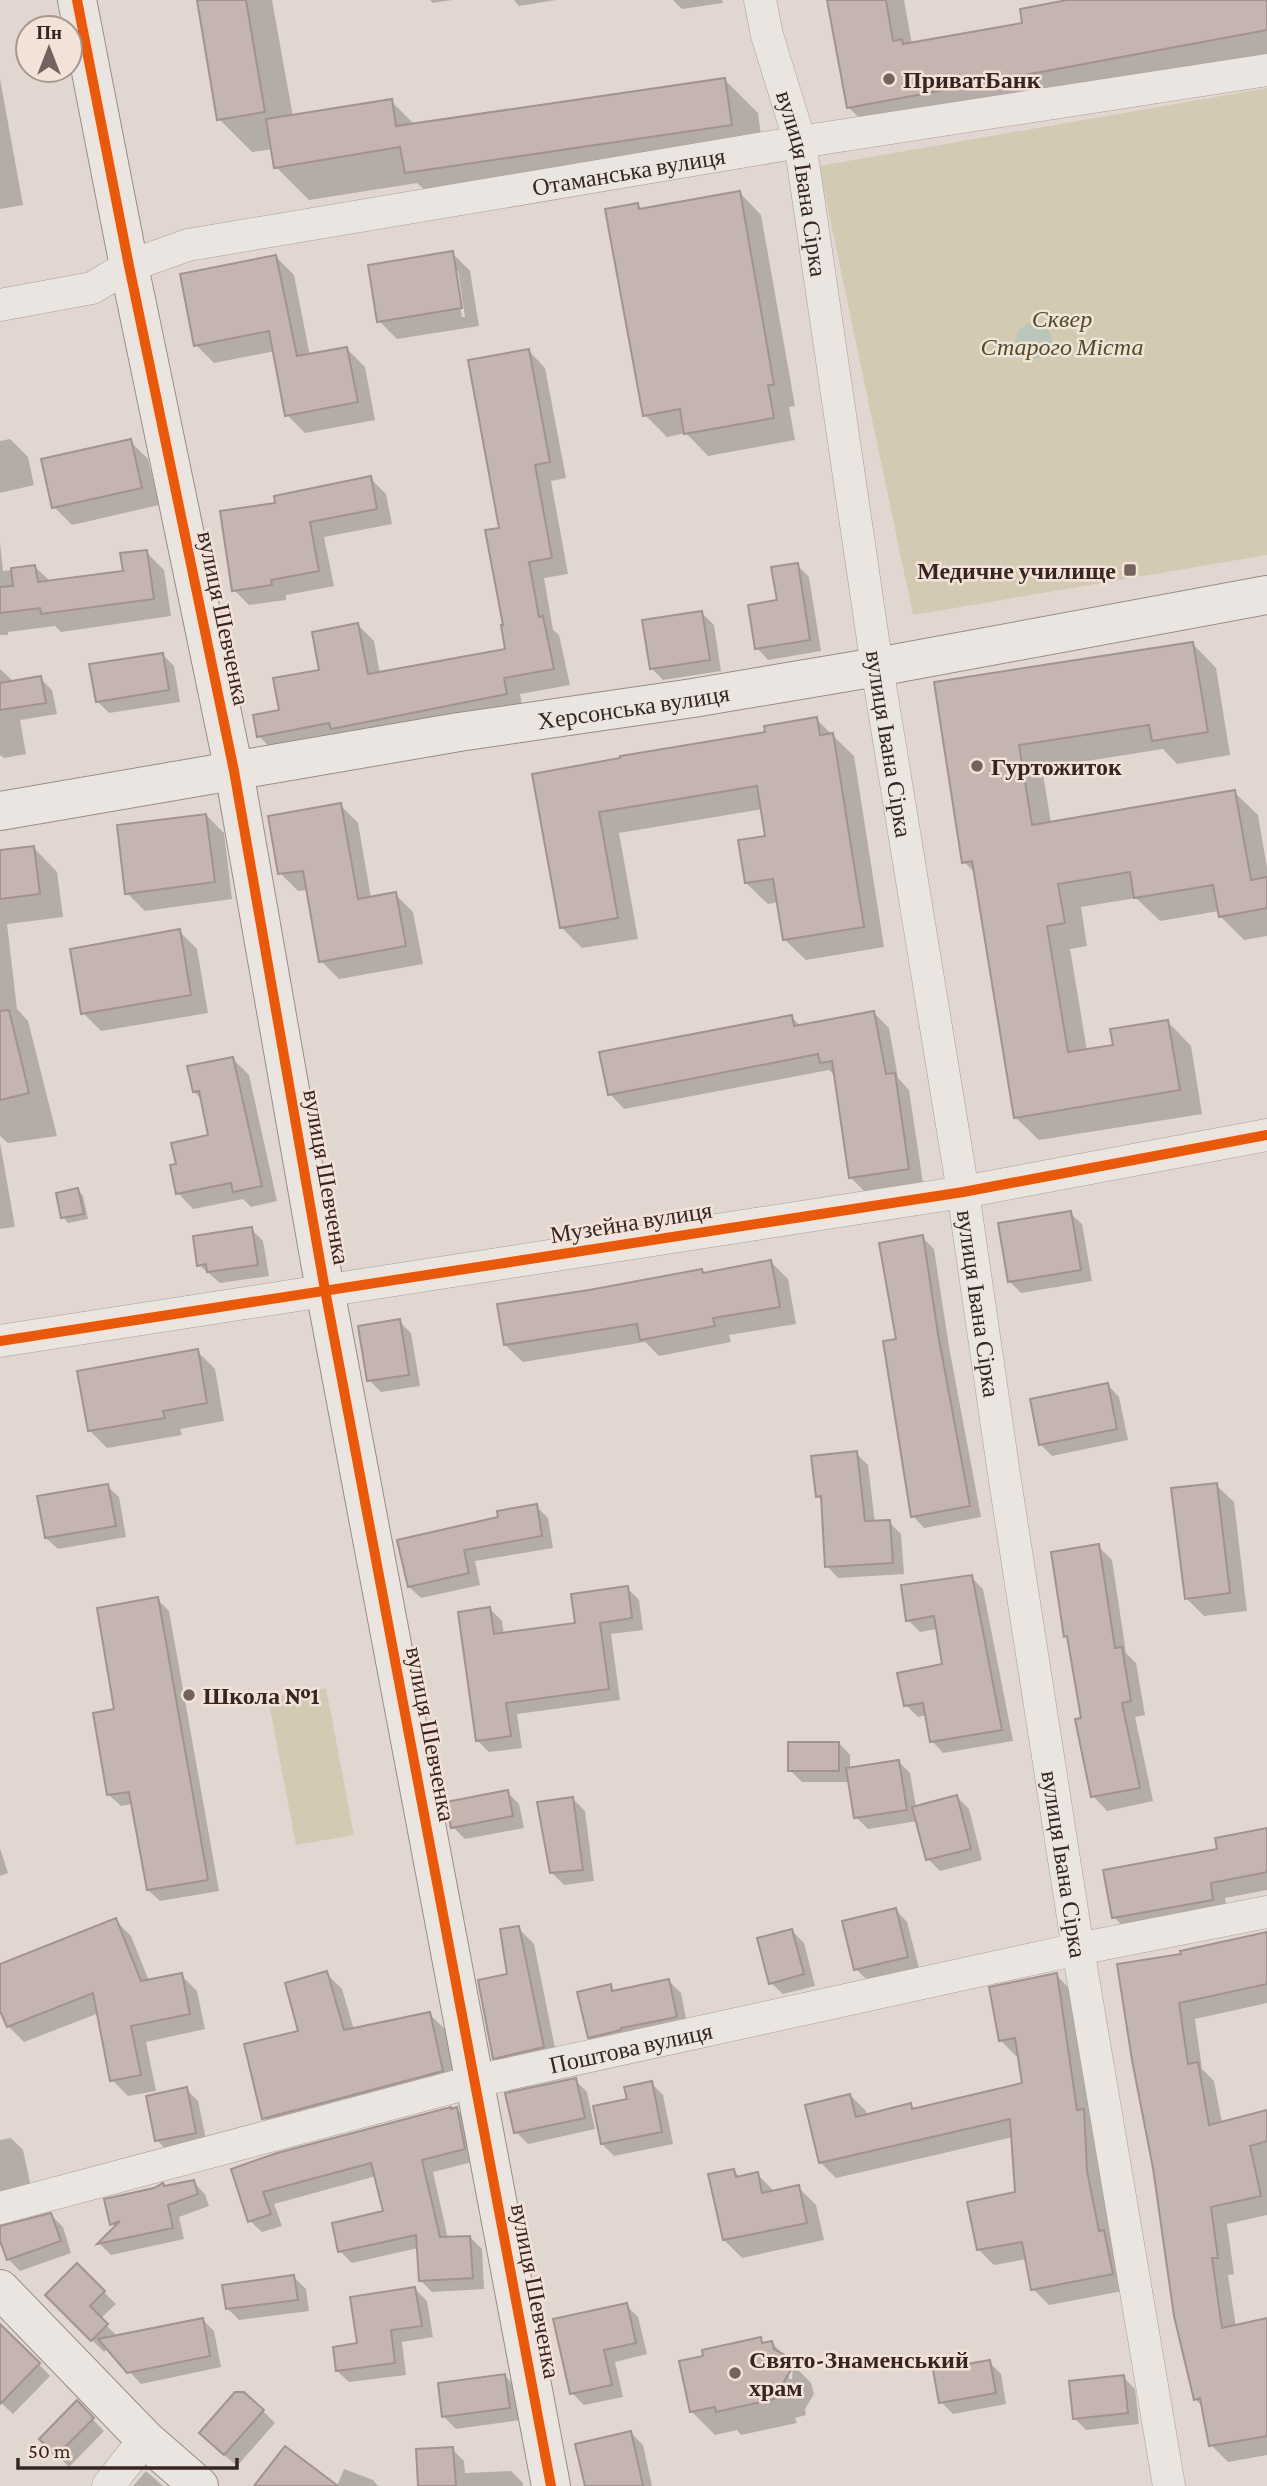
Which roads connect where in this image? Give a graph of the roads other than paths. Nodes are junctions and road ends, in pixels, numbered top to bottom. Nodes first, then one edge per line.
1 (77, 0) edge
2 (760, 0) edge
3 (1267, 70) edge
4 (800, 142) junction
5 (129, 266) junction
6 (0, 305) edge
7 (1267, 594) edge
8 (877, 667) junction
9 (234, 771) junction
10 (0, 811) edge
11 (1267, 1135) edge
12 (963, 1192) junction
13 (325, 1290) junction
14 (0, 1341) edge
15 (1267, 1912) edge
16 (1078, 1949) junction
17 (476, 2081) junction
18 (0, 2208) edge
19 (0, 2289) edge
20 (145, 2439) junction
21 (108, 2486) edge
22 (199, 2486) edge
23 (551, 2486) edge
24 (1169, 2486) edge

1 - 5 street, вулиця Шевченка
2 - 4 street, вулиця Івана Сірка
3 - 4 street, Отаманська вулиця
4 - 5 street, Отаманська вулиця
4 - 8 street, вулиця Івана Сірка
5 - 6 street, Отаманська вулиця
5 - 9 street, вулиця Шевченка
7 - 8 street, Херсонська вулиця
8 - 9 street, Херсонська вулиця
8 - 12 street, вулиця Івана Сірка
9 - 10 street, Херсонська вулиця
9 - 13 street, вулиця Шевченка
11 - 12 street, Музейна вулиця
12 - 13 street, Музейна вулиця
12 - 16 street, вулиця Івана Сірка
13 - 14 street, Музейна вулиця
13 - 17 street, вулиця Шевченка
15 - 16 street, Поштова вулиця
16 - 17 street, Поштова вулиця
16 - 24 street, вулиця Івана Сірка
17 - 18 street, Поштова вулиця
17 - 23 street, вулиця Шевченка
19 - 20 street
20 - 21 street
20 - 22 street

